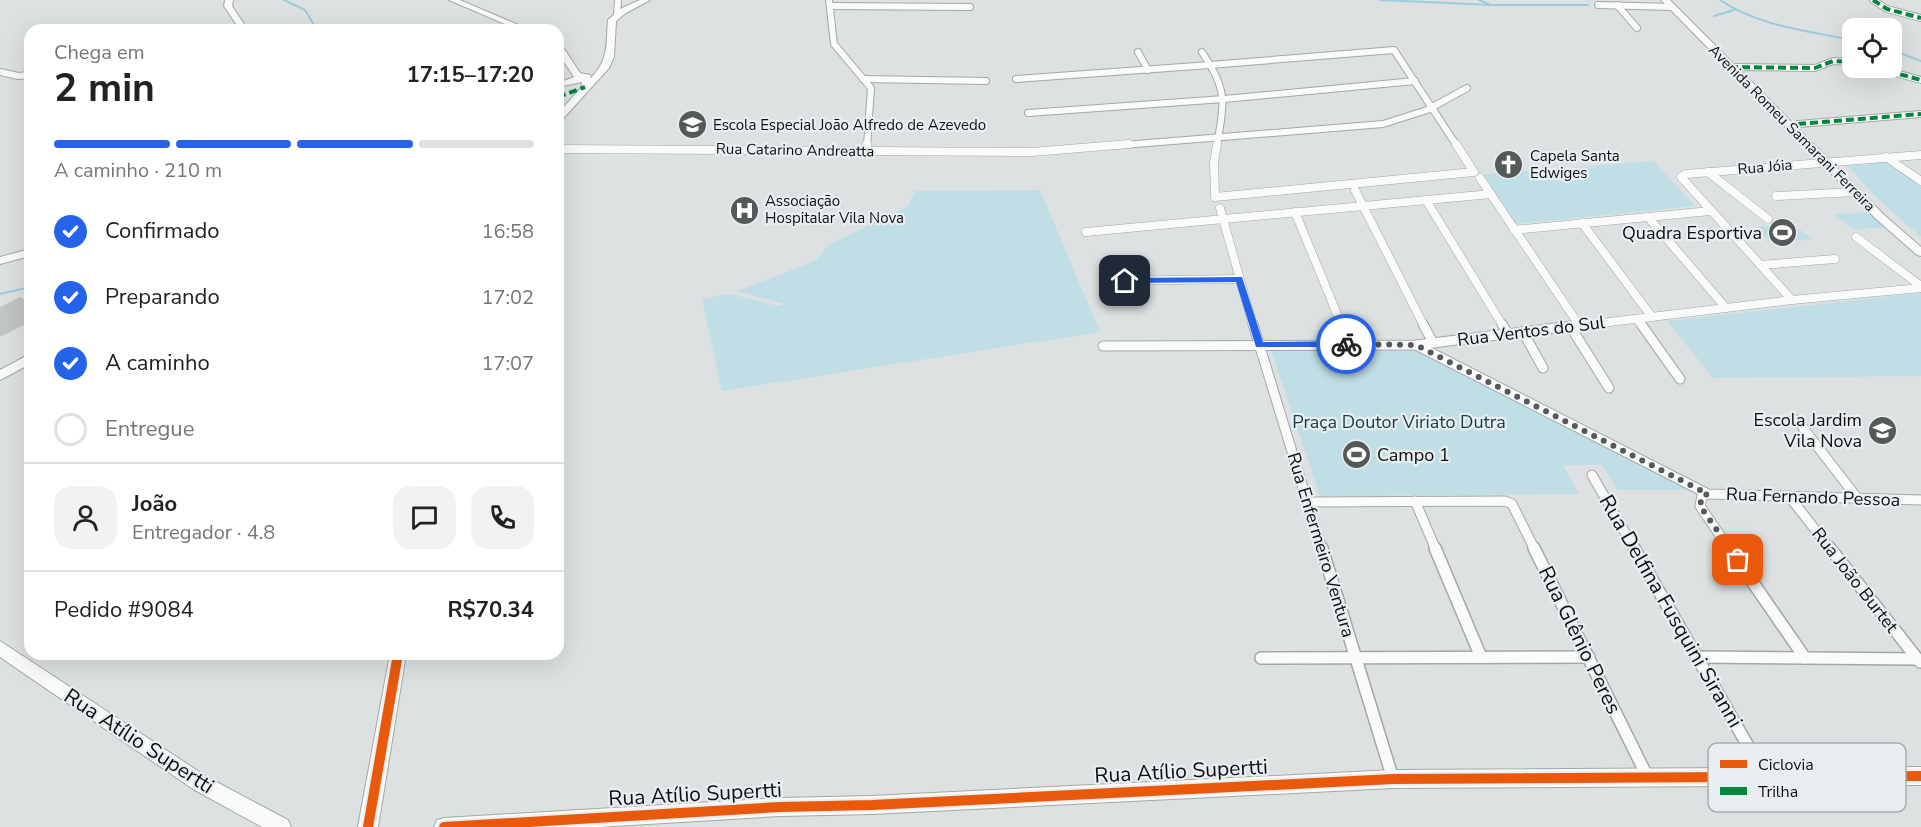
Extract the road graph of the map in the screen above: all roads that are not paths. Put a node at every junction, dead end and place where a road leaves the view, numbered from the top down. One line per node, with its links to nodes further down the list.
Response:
1 (229, 0): 12 (street)
2 (453, 0): 13 (street)
3 (646, 0): 9 (street)
4 (1873, 0): 11 (street)
5 (1670, 2): 8 (street); 21 (street, Avenida Romeu Samarani Ferreira); 22 (street, Avenida Romeu Samarani Ferreira)
6 (830, 3): 10 (street); 28 (street)
7 (1598, 5): 8 (street)
8 (1617, 5): 14 (street)
9 (621, 7): 33 (street)
10 (970, 7)
11 (1921, 18)
12 (239, 24)
13 (511, 24)
14 (1637, 28)
15 (1202, 51): 20 (street)
16 (1138, 52): 23 (street)
17 (564, 54): 19 (street)
18 (1842, 61): 22 (street)
19 (571, 63): 27 (street); 33 (street)
20 (1209, 65): 23 (street); 32 (street); 36 (street)
21 (1730, 67): 22 (street); 48 (street, Avenida Romeu Samarani Ferreira)
22 (1742, 67): 41 (street, Avenida Romeu Samarani Ferreira)
23 (1148, 70): 29 (street)
24 (0, 72): 26 (street)
25 (1902, 75): 30 (street)
26 (24, 76)
27 (564, 77)
28 (863, 79): 31 (street); 44 (street)
29 (1016, 79)
30 (1921, 80)
31 (986, 81)
32 (1415, 81): 36 (street); 38 (street)
33 (583, 82): 34 (street); 37 (street)
34 (564, 86)
35 (1467, 88): 38 (street, Rua Catarino Andreatta)
36 (1224, 99): 39 (street); 42 (street)
37 (564, 107)
38 (1433, 109): 42 (street, Rua Catarino Andreatta); 42 (street)
39 (1028, 113)
40 (1921, 114): 41 (street)
41 (1798, 124): 47 (street, Avenida Romeu Samarani Ferreira)
42 (1219, 138): 44 (street, Rua Catarino Andreatta)
43 (564, 148): 44 (street, Rua Catarino Andreatta)
44 (867, 151)
45 (1921, 154): 46 (street, Rua Jóia)
46 (1886, 157): 47 (street, Rua Jóia); 51 (street)
47 (1837, 161): 48 (street, Rua Jóia); 68 (street, Avenida Romeu Samarani Ferreira)
48 (1825, 162): 49 (street, Rua Jóia); 53 (street, Avenida Romeu Samarani Ferreira)
49 (1708, 172): 59 (street, Rua Jóia); 62 (street)
50 (1480, 178): 54 (street)
51 (1921, 181)
52 (1355, 190): 57 (street)
53 (1855, 192): 55 (street); 69 (street, Avenida Romeu Samarani Ferreira)
54 (1491, 194): 56 (street); 65 (street)
55 (1776, 196)
56 (1426, 200): 57 (street); 83 (street)
57 (1364, 206): 60 (street); 84 (street)
58 (1220, 208): 63 (street, Rua Enfermeiro Ventura)
59 (1710, 211): 61 (street); 73 (street)
60 (1295, 212): 63 (street); 85 (street)
61 (1648, 217): 64 (street); 78 (street)
62 (1768, 219)
63 (1224, 222): 66 (street); 74 (street, Rua Enfermeiro Ventura)
64 (1582, 223): 65 (street); 79 (street)
65 (1514, 230): 81 (street)
66 (1086, 232)
67 (1856, 237): 76 (street)
68 (1921, 242)
69 (1921, 253)
70 (24, 254): 72 (street)
71 (1835, 259): 73 (street)
72 (0, 261)
73 (1760, 265): 77 (street)
74 (1239, 279): 75 (street); 86 (street, Rua Enfermeiro Ventura)
75 (1105, 281)
76 (1921, 287): 77 (street, Rua Ventos do Sul)
77 (1792, 300): 78 (street, Rua Ventos do Sul)
78 (1726, 309): 79 (street, Rua Ventos do Sul)
79 (1652, 317): 80 (street, Rua Ventos do Sul)
80 (1636, 319): 81 (street, Rua Ventos do Sul); 92 (street)
81 (1574, 326): 82 (street, Rua Ventos do Sul); 93 (street)
82 (1523, 332): 83 (street, Rua Ventos do Sul); 90 (street)
83 (1508, 334): 84 (street, Rua Ventos do Sul)
84 (1433, 343): 87 (street, Rua Ventos do Sul)
85 (1350, 344): 86 (street, Rua Ventos do Sul); 87 (street, Rua Ventos do Sul)
86 (1259, 345): 88 (street, Rua Ventos do Sul); 100 (street, Rua Enfermeiro Ventura)
87 (1416, 345): 96 (street, Rua Fernando Pessoa)
88 (1103, 346)
89 (24, 361): 91 (street)
90 (1543, 368)
91 (1, 374)
92 (1680, 379)
93 (1609, 388)
94 (1797, 420): 98 (street)
95 (1592, 475): 105 (street, Rua Delfina Fusquini Siranni)
96 (1708, 494): 97 (street, Rua Fernando Pessoa); 108 (street)
97 (1789, 496): 98 (street, Rua Fernando Pessoa); 110 (street, Rua João Burtet)
98 (1858, 500): 101 (street, Rua Fernando Pessoa)
99 (1415, 501): 100 (street); 103 (street); 104 (street, Rua Glênio Peres)
100 (1308, 502): 107 (street, Rua Enfermeiro Ventura)
101 (1919, 502)
102 (0, 648): 117 (street, Rua Atílio Supertti)
103 (1481, 657): 104 (street); 107 (street)
104 (1589, 657): 115 (street, Rua Glênio Peres)
105 (1697, 657): 108 (street); 111 (street, Rua Delfina Fusquini Siranni)
106 (1261, 658): 107 (street)
107 (1356, 658): 114 (street, Rua Enfermeiro Ventura)
108 (1805, 658): 110 (street)
109 (397, 660): 118 (street)
110 (1919, 662)
111 (1747, 743)
112 (1906, 776): 113 (street, Rua Atílio Supertti)
113 (1921, 776)
114 (1393, 778): 115 (street, Rua Atílio Supertti); 119 (street, Rua Atílio Supertti)
115 (1649, 778): 116 (street, Rua Atílio Supertti)
116 (1708, 778)
117 (281, 827)
118 (368, 827)
119 (444, 827)

